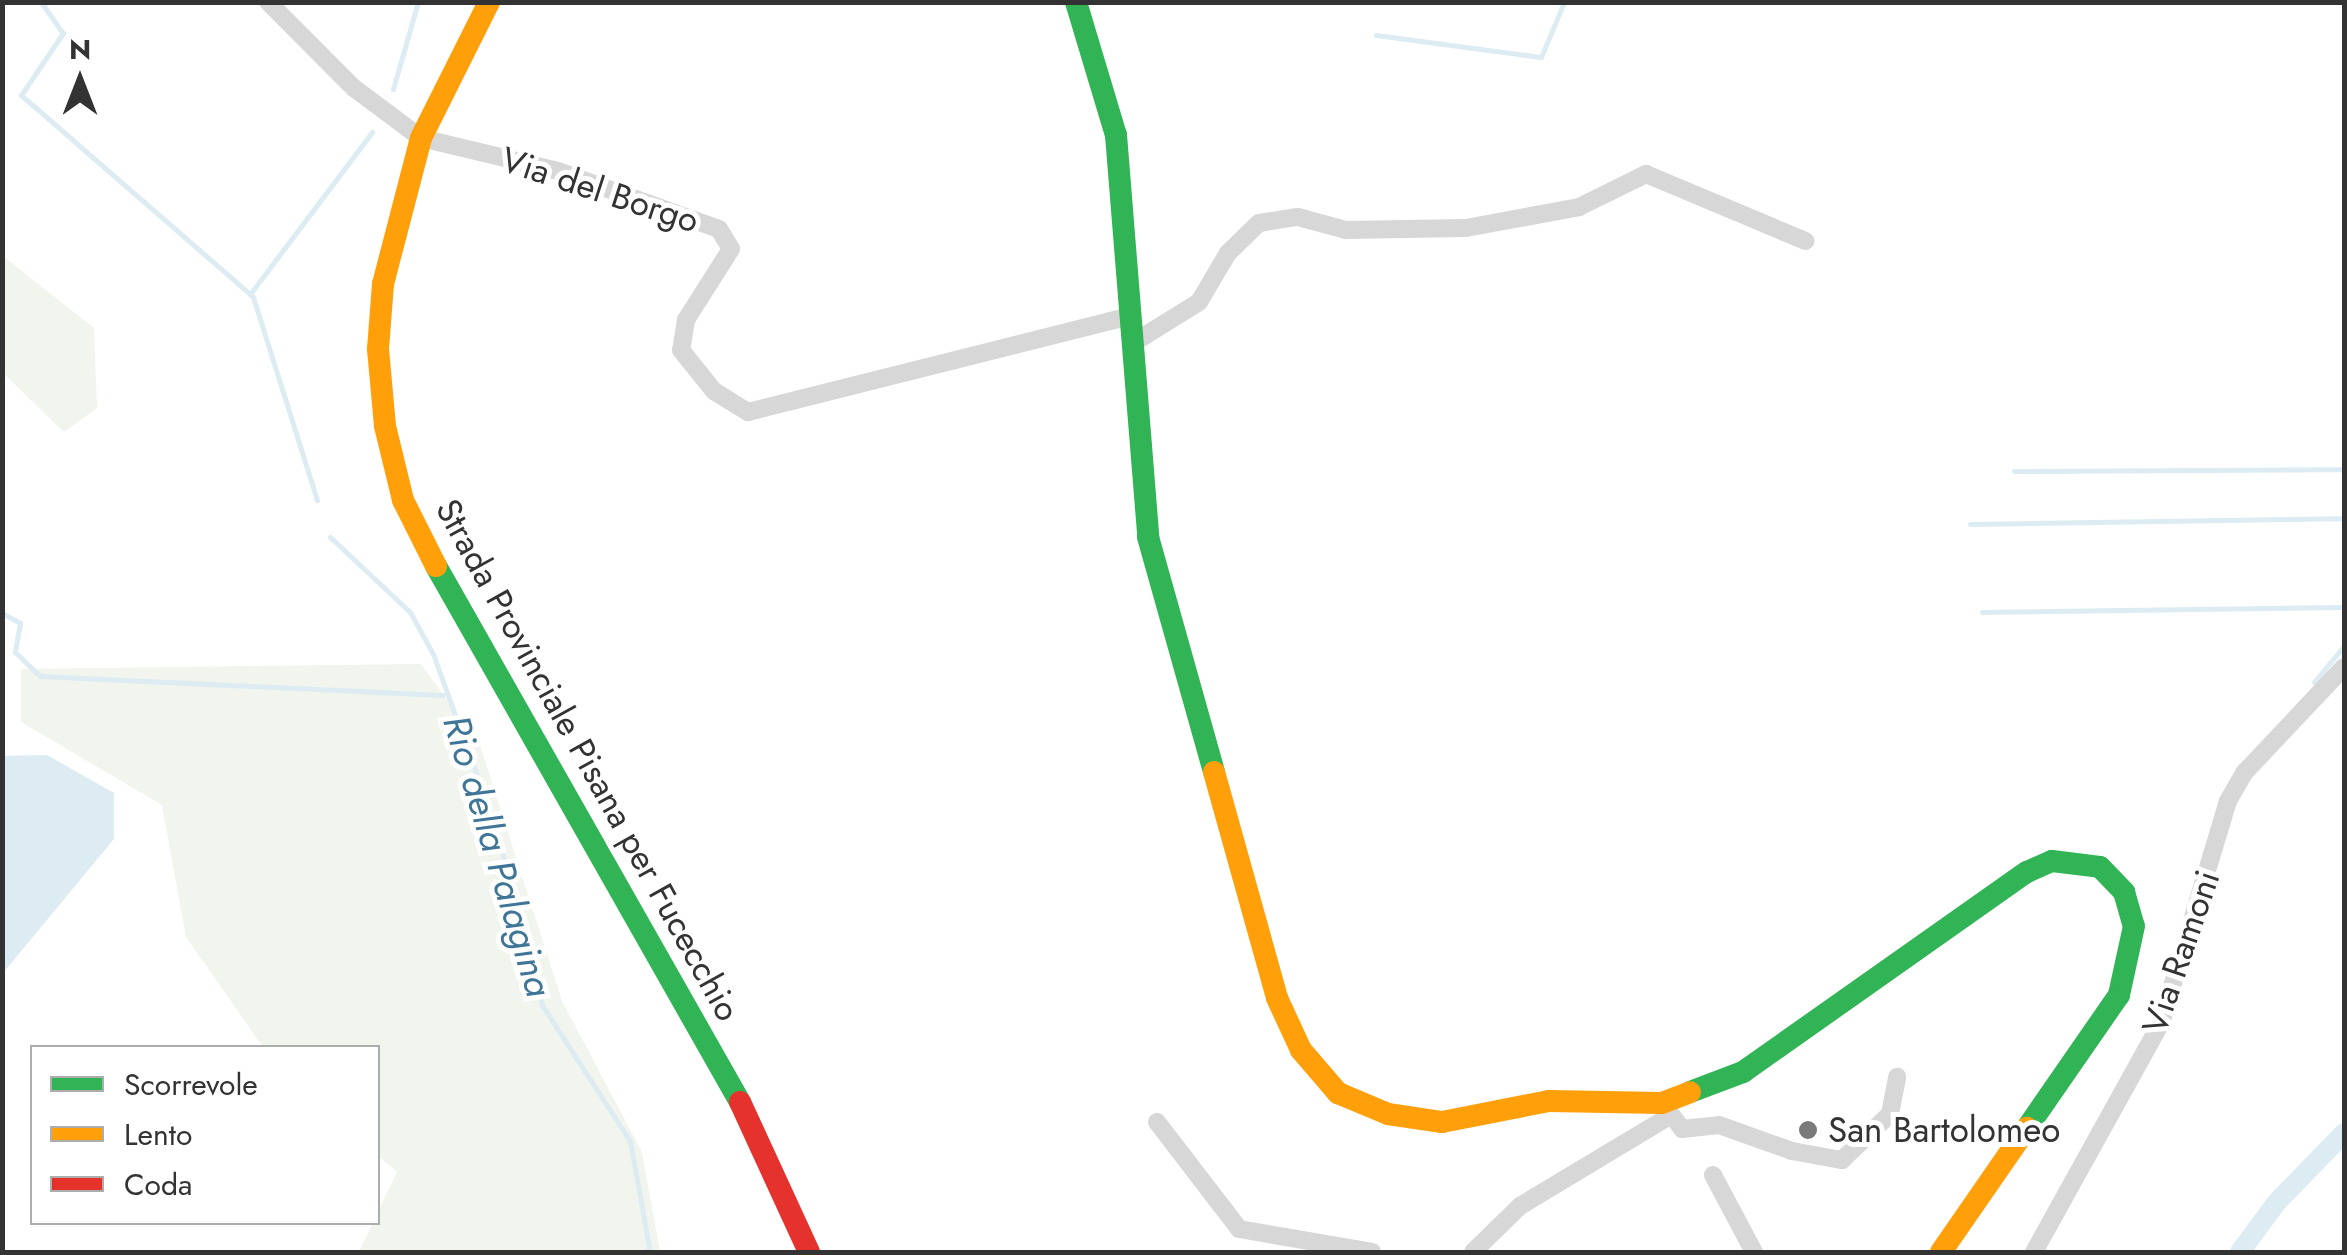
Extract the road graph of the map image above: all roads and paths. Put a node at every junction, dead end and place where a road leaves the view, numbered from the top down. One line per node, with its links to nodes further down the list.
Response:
1 (268, 2): 4 (street, Via del Borgo)
2 (489, 2): 4 (street, Strada Provinciale Pisana per Fucecchio)
3 (1076, 2): 6 (street)
4 (421, 138): 6 (street, Via del Borgo); 13 (street, Strada Provinciale Pisana per Fucecchio)
5 (1804, 241): 7 (street)
6 (1130, 316): 7 (street)
7 (1132, 343): 10 (street)
8 (2344, 667): 18 (street, Via Ramoni)
9 (1897, 1077): 10 (street)
10 (1671, 1116): 15 (street); 17 (street)
11 (1157, 1122): 14 (street)
12 (1713, 1175): 16 (street)
13 (809, 1252)
14 (1372, 1252)
15 (1473, 1252)
16 (1754, 1252)
17 (1941, 1252)
18 (2034, 1252)

